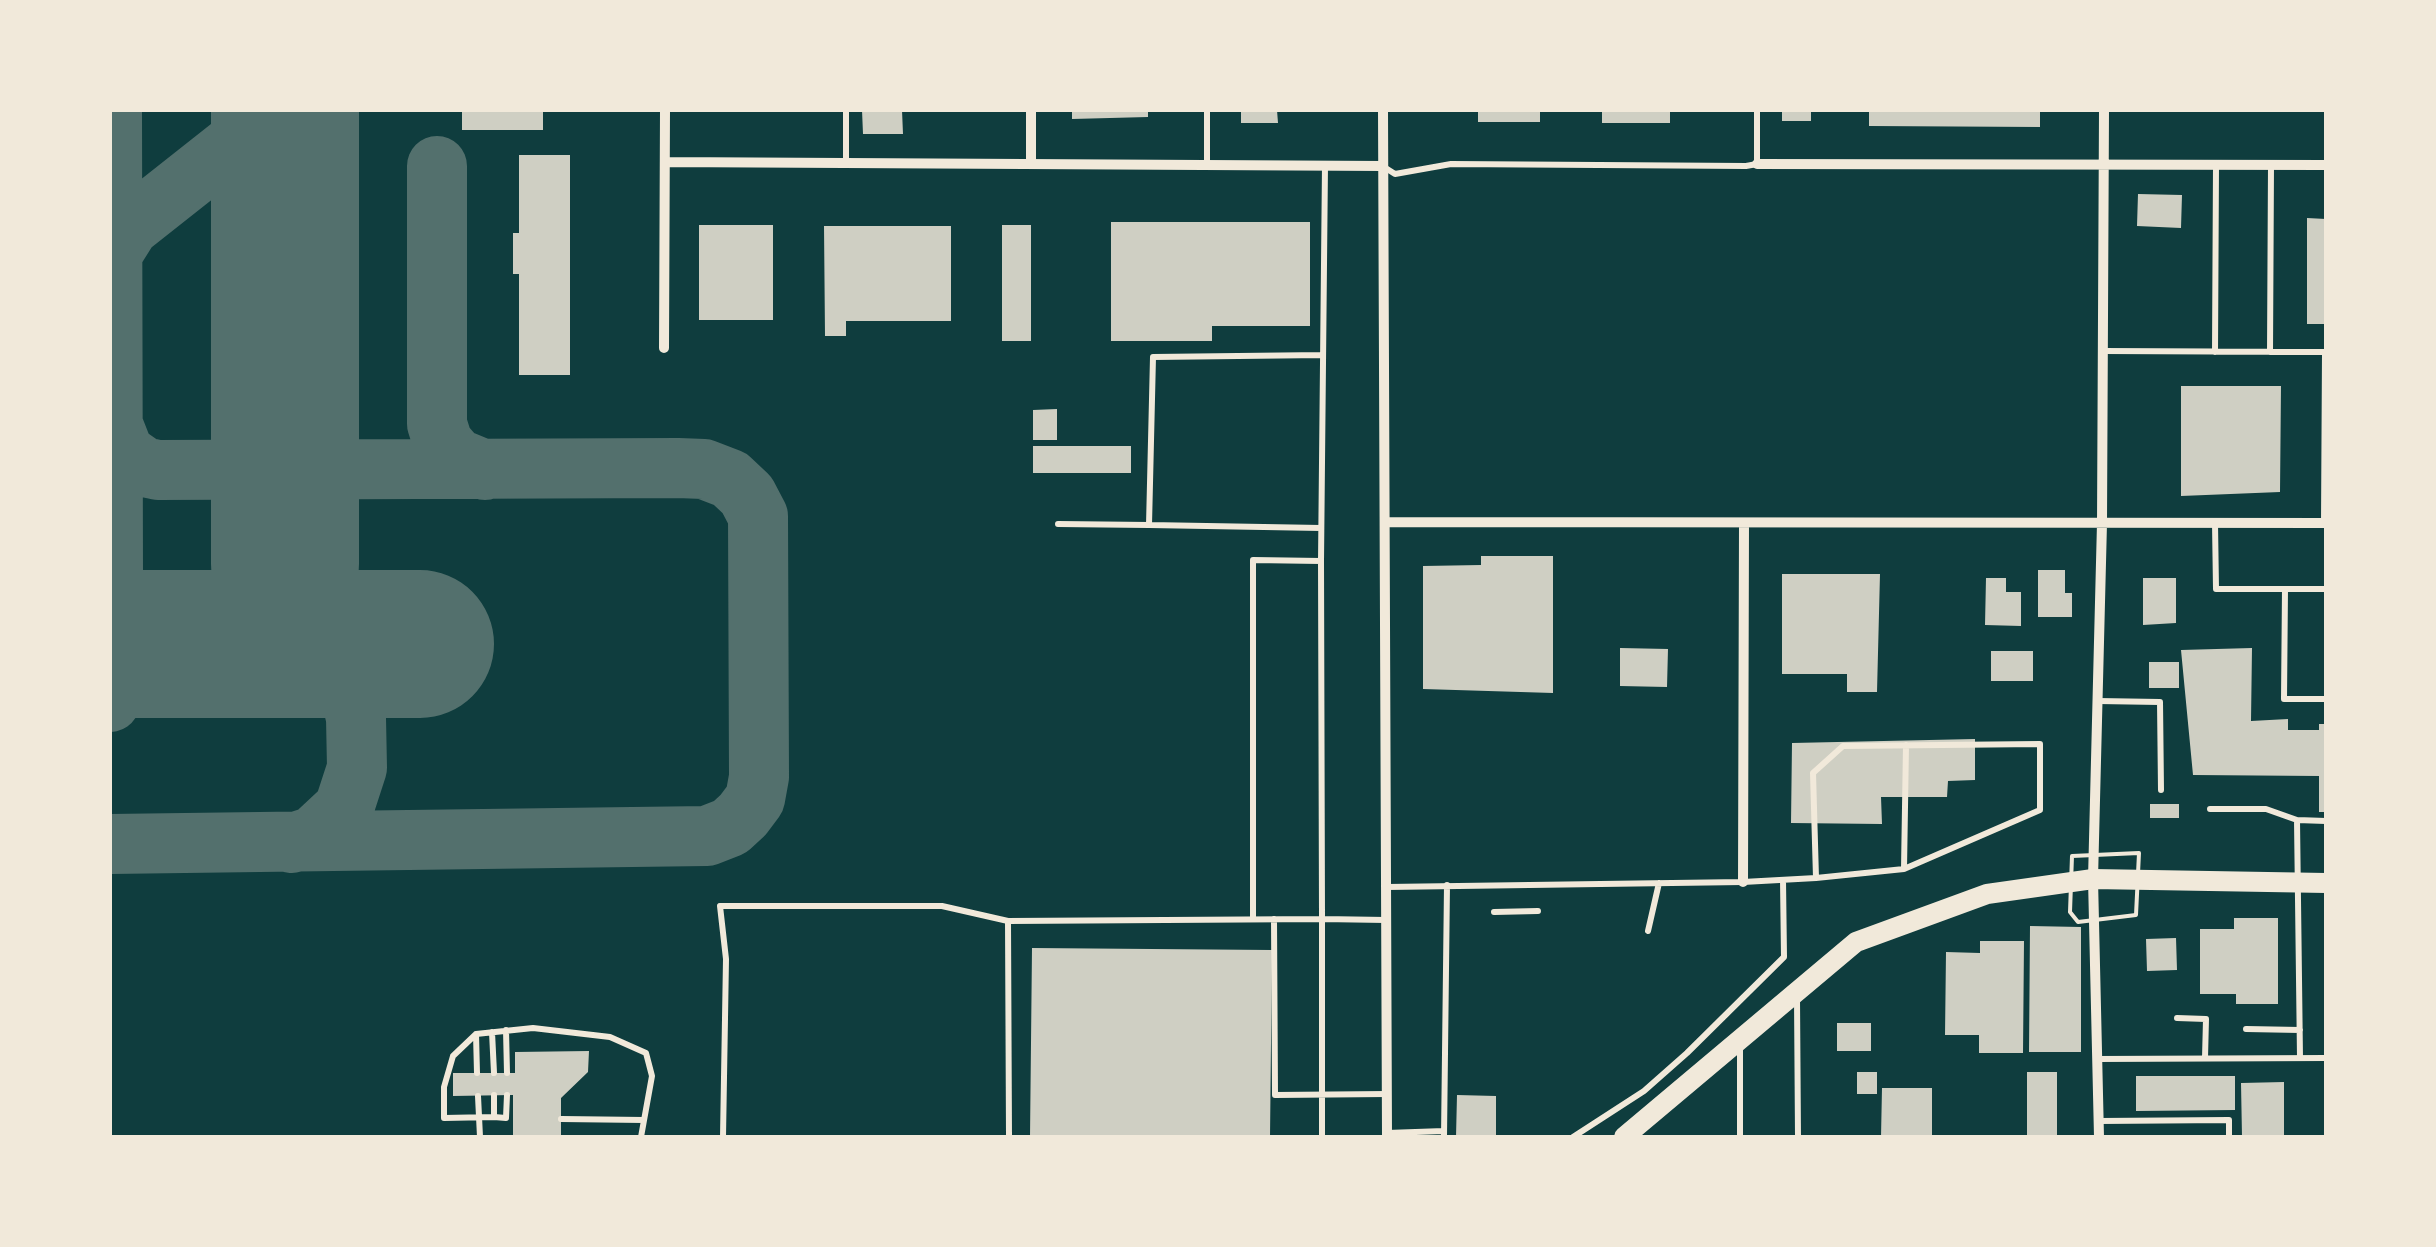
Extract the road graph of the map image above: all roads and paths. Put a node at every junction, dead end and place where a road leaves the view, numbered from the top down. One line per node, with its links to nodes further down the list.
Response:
1 (665, 110): 8 (street)
2 (846, 110): 9 (lane)
3 (1030, 110): 10 (street)
4 (1207, 110): 12 (lane)
5 (1383, 110): 18 (street)
6 (1757, 110): 11 (lane)
7 (2104, 110): 13 (street)
8 (665, 162): 9 (street); 19 (street)
9 (846, 163): 10 (street)
10 (1031, 164): 12 (street)
11 (1758, 164): 13 (street); 18 (lane)
12 (1207, 165): 17 (street)
13 (2104, 165): 14 (street); 20 (street)
14 (2216, 165): 15 (street); 21 (lane)
15 (2271, 165): 16 (street); 22 (lane)
16 (2326, 165)
17 (1325, 166): 18 (street); 24 (lane)
18 (1383, 166): 25 (street)
19 (664, 348)
20 (2103, 351): 21 (lane); 27 (street)
21 (2214, 352): 22 (lane)
22 (2270, 352): 23 (lane)
23 (2325, 352): 29 (lane)
24 (1324, 355): 31 (lane); 32 (lane)
25 (1384, 522): 26 (street); 52 (street)
26 (1744, 522): 27 (street); 47 (street)
27 (2102, 523): 28 (street); 37 (street)
28 (2215, 523): 29 (street); 34 (lane)
29 (2325, 523)
30 (1058, 524): 31 (lane)
31 (1149, 525): 32 (lane)
32 (1321, 528): 33 (lane)
33 (1321, 561): 55 (lane); 57 (lane)
34 (2284, 589): 35 (lane); 36 (lane)
35 (2326, 589)
36 (2326, 699)
37 (2097, 701): 39 (lane); 45 (street)
38 (1906, 745): 43 (lane); 43 (lane); 44 (lane)
39 (2161, 790)
40 (2210, 809): 41 (lane)
41 (2297, 820): 42 (lane); 49 (lane)
42 (2326, 821)
43 (1904, 869): 44 (lane)
44 (1816, 878): 46 (lane)
45 (2093, 878): 49 (highway); 61 (highway); 69 (street)
46 (1783, 880): 47 (lane); 93 (lane)
47 (1743, 882): 48 (lane)
48 (1659, 883): 51 (lane); 60 (lane)
49 (2297, 883): 50 (highway); 65 (lane)
50 (2326, 883)
51 (1447, 885): 52 (lane); 86 (lane)
52 (1386, 886): 58 (street)
53 (1494, 912): 54 (lane)
54 (1538, 912)
55 (1253, 919): 56 (lane); 59 (lane)
56 (1274, 919): 57 (lane); 77 (lane)
57 (1322, 919): 58 (lane); 77 (lane)
58 (1386, 920): 76 (street)
59 (1008, 921): 90 (lane); 91 (lane)
60 (1648, 932)
61 (1797, 992): 68 (highway); 96 (lane)
62 (2177, 1018): 70 (lane)
63 (2246, 1029): 65 (lane)
64 (506, 1030): 66 (lane); 75 (lane); 84 (lane)
65 (2300, 1030): 71 (lane)
66 (492, 1032): 67 (lane); 74 (lane)
67 (476, 1034): 73 (lane); 81 (lane)
68 (1740, 1042): 94 (highway); 95 (lane)
69 (2098, 1058): 70 (lane); 85 (street)
70 (2206, 1058): 71 (lane)
71 (2300, 1058): 72 (lane)
72 (2326, 1058)
73 (477, 1073)
74 (494, 1073)
75 (507, 1073)
76 (1387, 1094): 77 (lane); 87 (street)
77 (1322, 1095): 92 (lane)
78 (478, 1096): 81 (lane)
79 (494, 1096): 82 (lane)
80 (507, 1096): 82 (lane)
81 (480, 1117): 82 (lane); 88 (lane)
82 (494, 1117)
83 (561, 1119): 84 (lane)
84 (644, 1120): 89 (lane)
85 (2099, 1121): 97 (street); 98 (lane)
86 (1444, 1134): 87 (lane)
87 (1387, 1135)
88 (480, 1137)
89 (641, 1137)
90 (723, 1137)
91 (1009, 1137)
92 (1322, 1137)
93 (1573, 1137)
94 (1624, 1137)
95 (1740, 1137)
96 (1798, 1137)
97 (2099, 1137)
98 (2229, 1137)

